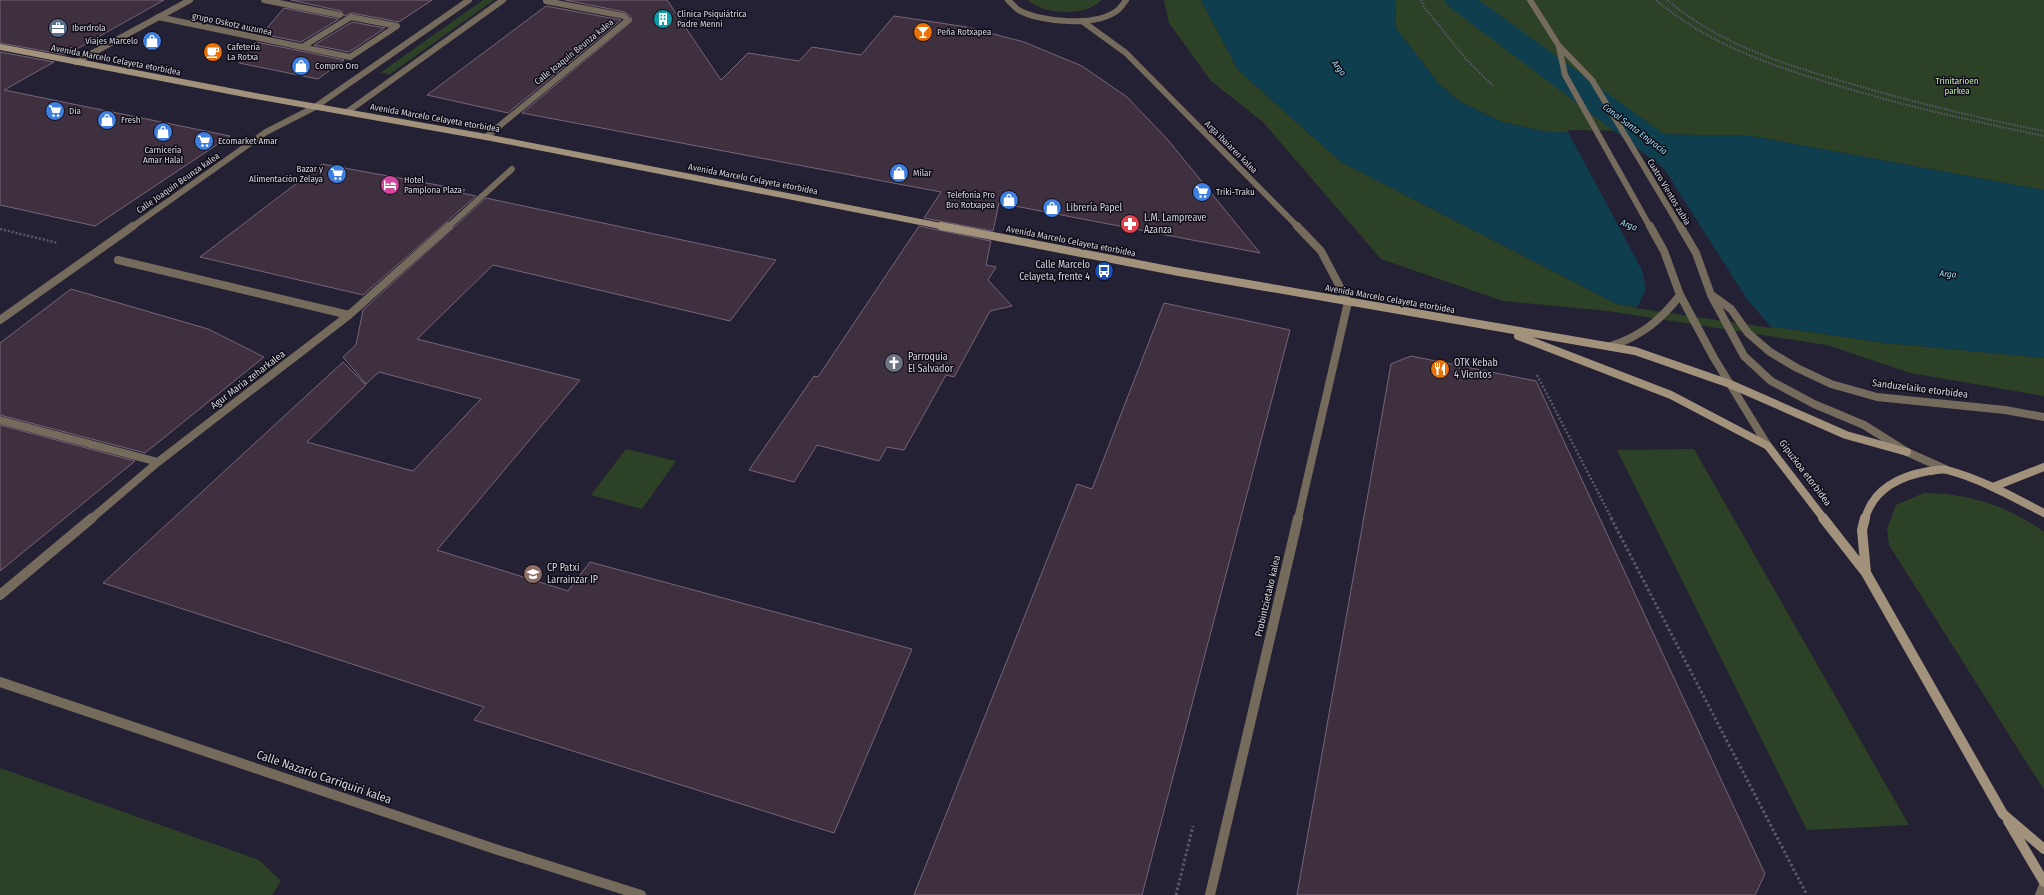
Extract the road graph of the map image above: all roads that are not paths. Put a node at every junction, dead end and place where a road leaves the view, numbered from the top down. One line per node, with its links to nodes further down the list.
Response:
1 (190, 0): 11 (street, grupo Oskotz auzunea)
2 (264, 0): 10 (street)
3 (469, 0): 17 (street, Calle Joaquín Beunza kalea)
4 (503, 0): 18 (street)
5 (1000, 0): 9 (street)
6 (1126, 0): 12 (street)
7 (1530, 0): 13 (street, Cuatro Vientos zubia)
8 (546, 1): 19 (street, Calle Joaquín Beunza kalea)
9 (1009, 1): 12 (street)
10 (340, 15)
11 (158, 18): 15 (street, grupo Oskotz auzunea); 16 (street, grupo Oskotz auzunea)
12 (1082, 21): 24 (street, Arga ibaiaren kalea)
13 (1559, 46): 22 (street, Cuatro Vientos zubia); 23 (street, Cuatro Vientos zubia)
14 (0, 47): 16 (main road, Avenida Marcelo Celayeta etorbidea)
15 (302, 47): 15 (street, grupo Oskotz auzunea)
16 (76, 62): 17 (main road, Avenida Marcelo Celayeta etorbidea)
17 (314, 107): 18 (main road, Avenida Marcelo Celayeta etorbidea); 26 (street, Calle Joaquín Beunza kalea)
18 (347, 112): 19 (main road, Avenida Marcelo Celayeta etorbidea)
19 (486, 137): 24 (main road, Avenida Marcelo Celayeta etorbidea)
20 (512, 169): 25 (street, Agur Maria zeharkalea)
21 (118, 260): 25 (street)
22 (1680, 295): 28 (street); 29 (street, Cuatro Vientos zubia)
23 (1711, 295): 31 (street, Sanduzelaiko etorbidea); 34 (street, Cuatro Vientos zubia)
24 (1348, 302): 27 (main road, Avenida Marcelo Celayeta etorbidea); 48 (street, Probintzietako kalea)
25 (350, 315): 35 (street, Agur Maria zeharkalea)
26 (0, 320)
27 (1502, 329): 28 (main road, Avenida Marcelo Celayeta etorbidea); 33 (main road, Avenida Marcelo Celayeta etorbidea)
28 (1612, 346): 30 (main road, Avenida Marcelo Celayeta etorbidea)
29 (1714, 358): 30 (street, Gipuzkoa etorbidea)
30 (1730, 384): 33 (street, Gipuzkoa etorbidea); 34 (main road)
31 (2044, 417)
32 (0, 420): 35 (street)
33 (1768, 446): 40 (main road, Gipuzkoa etorbidea)
34 (1907, 452): 37 (street)
35 (158, 462): 41 (street, Agur Maria zeharkalea)
36 (2044, 467): 38 (main road)
37 (1945, 469): 38 (main road); 40 (main road)
38 (1993, 487): 39 (main road)
39 (2044, 513)
40 (1866, 573): 43 (main road, Gipuzkoa etorbidea)
41 (0, 595)
42 (0, 682): 47 (street, Calle Nazario Carriquiri kalea)
43 (2004, 814): 44 (main road); 45 (main road)
44 (2044, 850)
45 (2044, 882)
46 (2044, 886): 49 (street)
47 (641, 895)
48 (1210, 895)
49 (2040, 895)

